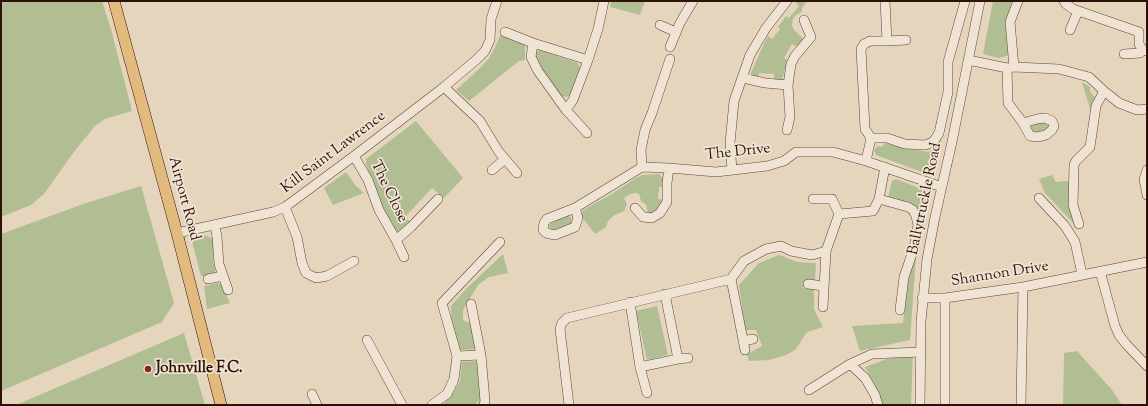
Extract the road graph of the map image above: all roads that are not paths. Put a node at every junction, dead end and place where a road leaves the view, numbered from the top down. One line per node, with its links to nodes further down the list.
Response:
1 (114, 1): 60 (main road, Airport Road)
2 (497, 1): 30 (street, Kill Saint Lawrence)
3 (604, 1): 25 (street)
4 (693, 1): 17 (street)
5 (787, 1): 28 (street)
6 (885, 1): 19 (street)
7 (965, 1): 37 (street)
8 (980, 1): 26 (street, Ballytruckle Road)
9 (1018, 1): 27 (street)
10 (1064, 1): 11 (street)
11 (1078, 11): 14 (street); 15 (street)
12 (804, 20): 29 (street)
13 (660, 25): 17 (street)
14 (1070, 30)
15 (1143, 30): 22 (street)
16 (505, 32): 20 (street)
17 (676, 32): 21 (street)
18 (906, 40): 19 (street)
19 (886, 41): 37 (street)
20 (533, 43): 25 (street); 33 (street)
21 (670, 47)
22 (1145, 50): 23 (street)
23 (1124, 54)
24 (670, 58): 42 (street)
25 (588, 60): 33 (street)
26 (968, 60): 27 (street); 48 (street, Ballytruckle Road)
27 (1010, 67): 31 (street); 34 (street)
28 (743, 78): 29 (street); 45 (street)
29 (788, 85): 35 (street)
30 (444, 87): 38 (street, Kill Saint Lawrence); 39 (street)
31 (1104, 91): 32 (street); 59 (street)
32 (1147, 109)
33 (566, 110): 36 (street)
34 (1022, 123)
35 (787, 130)
36 (587, 133)
37 (871, 138): 40 (street)
38 (354, 156): 54 (street, Kill Saint Lawrence); 61 (street, The Close)
39 (505, 159): 44 (street); 47 (street)
40 (866, 161): 41 (street, The Drive); 45 (street, The Drive)
41 (885, 167): 48 (street, The Drive); 53 (street)
42 (642, 168): 43 (street, The Drive); 55 (street)
43 (669, 168): 45 (street, The Drive); 56 (street)
44 (492, 170)
45 (732, 170)
46 (1147, 170): 49 (street)
47 (517, 173)
48 (942, 187): 77 (street, Ballytruckle Road)
49 (1147, 195)
50 (1039, 198): 68 (street)
51 (438, 199): 61 (street, The Close)
52 (813, 199): 57 (street)
53 (879, 200): 57 (street); 82 (street)
54 (285, 207): 58 (street, Kill Saint Lawrence); 65 (street)
55 (575, 208)
56 (635, 208)
57 (840, 214): 63 (street)
58 (215, 224): 60 (street, Kill Saint Lawrence); 69 (street)
59 (1079, 224)
60 (177, 233): 96 (main road, Airport Road)
61 (396, 240): 64 (street, The Close)
62 (500, 242): 87 (street)
63 (826, 251): 71 (street); 73 (street)
64 (404, 257)
65 (354, 261)
66 (1147, 262): 67 (street, Shannon Drive)
67 (1100, 271): 68 (street, Shannon Drive); 91 (street)
68 (1082, 274): 74 (street, Shannon Drive)
69 (223, 276): 70 (street); 75 (street)
70 (208, 279)
71 (731, 279): 76 (street); 83 (street)
72 (808, 284): 73 (street)
73 (824, 286): 81 (street)
74 (1023, 287): 78 (street, Shannon Drive); 105 (street)
75 (228, 290)
76 (665, 294): 79 (street); 89 (street)
77 (922, 298): 78 (street, Shannon Drive); 85 (street, Ballytruckle Road)
78 (945, 298): 104 (street)
79 (630, 302): 92 (street); 101 (street)
80 (471, 304): 86 (street)
81 (823, 307)
82 (900, 310)
83 (753, 339)
84 (367, 340): 98 (street)
85 (920, 352): 90 (street); 103 (street, Ballytruckle Road)
86 (481, 355): 87 (street); 100 (street)
87 (456, 356): 99 (street)
88 (688, 358): 89 (street)
89 (678, 359): 92 (street)
90 (850, 364): 93 (street); 102 (street)
91 (1147, 366)
92 (640, 367): 94 (street)
93 (809, 390)
94 (647, 393)
95 (312, 394): 97 (street)
96 (222, 405)
97 (317, 405)
98 (402, 405)
99 (432, 405)
100 (484, 405)
101 (569, 405)
102 (878, 405)
103 (920, 405)
104 (945, 405)
105 (1021, 405)

